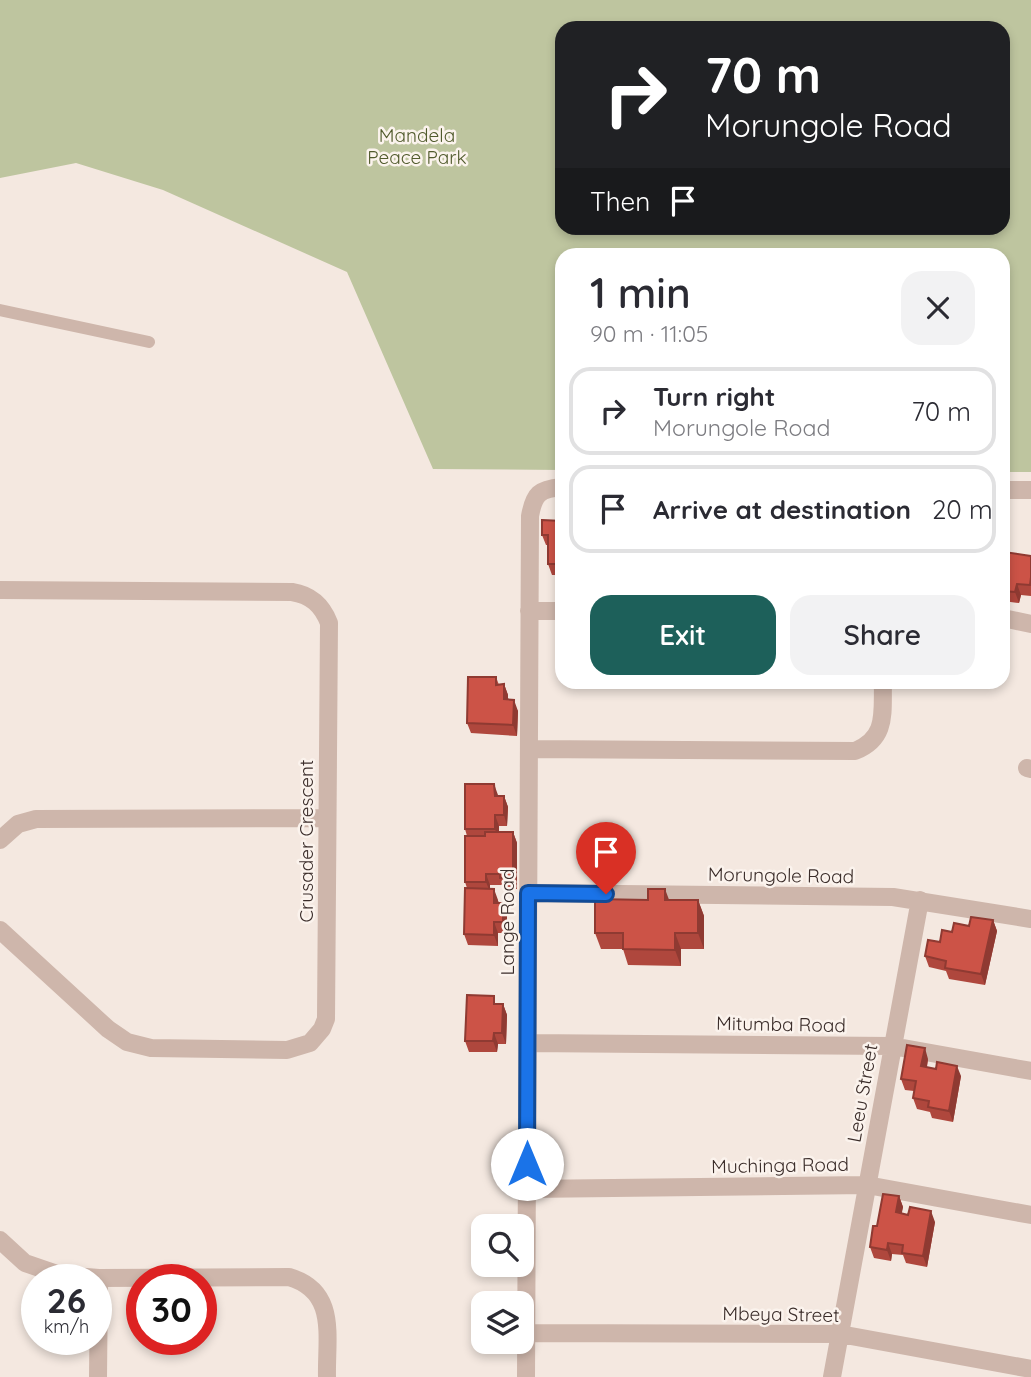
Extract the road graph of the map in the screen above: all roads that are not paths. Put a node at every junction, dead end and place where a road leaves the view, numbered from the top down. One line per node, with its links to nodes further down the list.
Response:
1 (0, 310): 2 (lane)
2 (149, 342)
3 (555, 488): 7 (street, Lange Road)
4 (1010, 490): 5 (street)
5 (1031, 490)
6 (0, 590): 13 (street, Crusader Crescent)
7 (529, 611): 8 (street); 12 (street, Lange Road)
8 (555, 611)
9 (1010, 620): 10 (street)
10 (1031, 624)
11 (883, 689): 12 (street)
12 (529, 748): 15 (street, Lange Road)
13 (327, 818): 14 (street); 18 (street, Crusader Crescent)
14 (0, 840)
15 (528, 893): 16 (street, Morungole Road); 19 (street, Lange Road)
16 (920, 900): 17 (street, Morungole Road); 20 (street, Leeu Street)
17 (1031, 919)
18 (0, 930)
19 (528, 1042): 20 (street, Mitumba Road); 23 (street, Lange Road)
20 (892, 1046): 21 (street, Mitumba Road); 22 (street, Leeu Street)
21 (1031, 1071)
22 (867, 1185): 23 (street, Muchinga Road); 24 (street, Muchinga Road); 30 (street, Leeu Street)
23 (527, 1189): 28 (street, Lange Road)
24 (1031, 1215)
25 (0, 1240): 26 (street)
26 (28, 1264)
27 (112, 1278): 35 (street)
28 (526, 1291)
29 (534, 1333): 30 (street, Mbeya Street)
30 (840, 1334): 33 (street, Mbeya Street); 37 (street, Leeu Street)
31 (526, 1354): 36 (street, Lange Road)
32 (98, 1355): 34 (street)
33 (1031, 1369)
34 (98, 1377)
35 (327, 1377)
36 (526, 1377)
37 (832, 1377)

